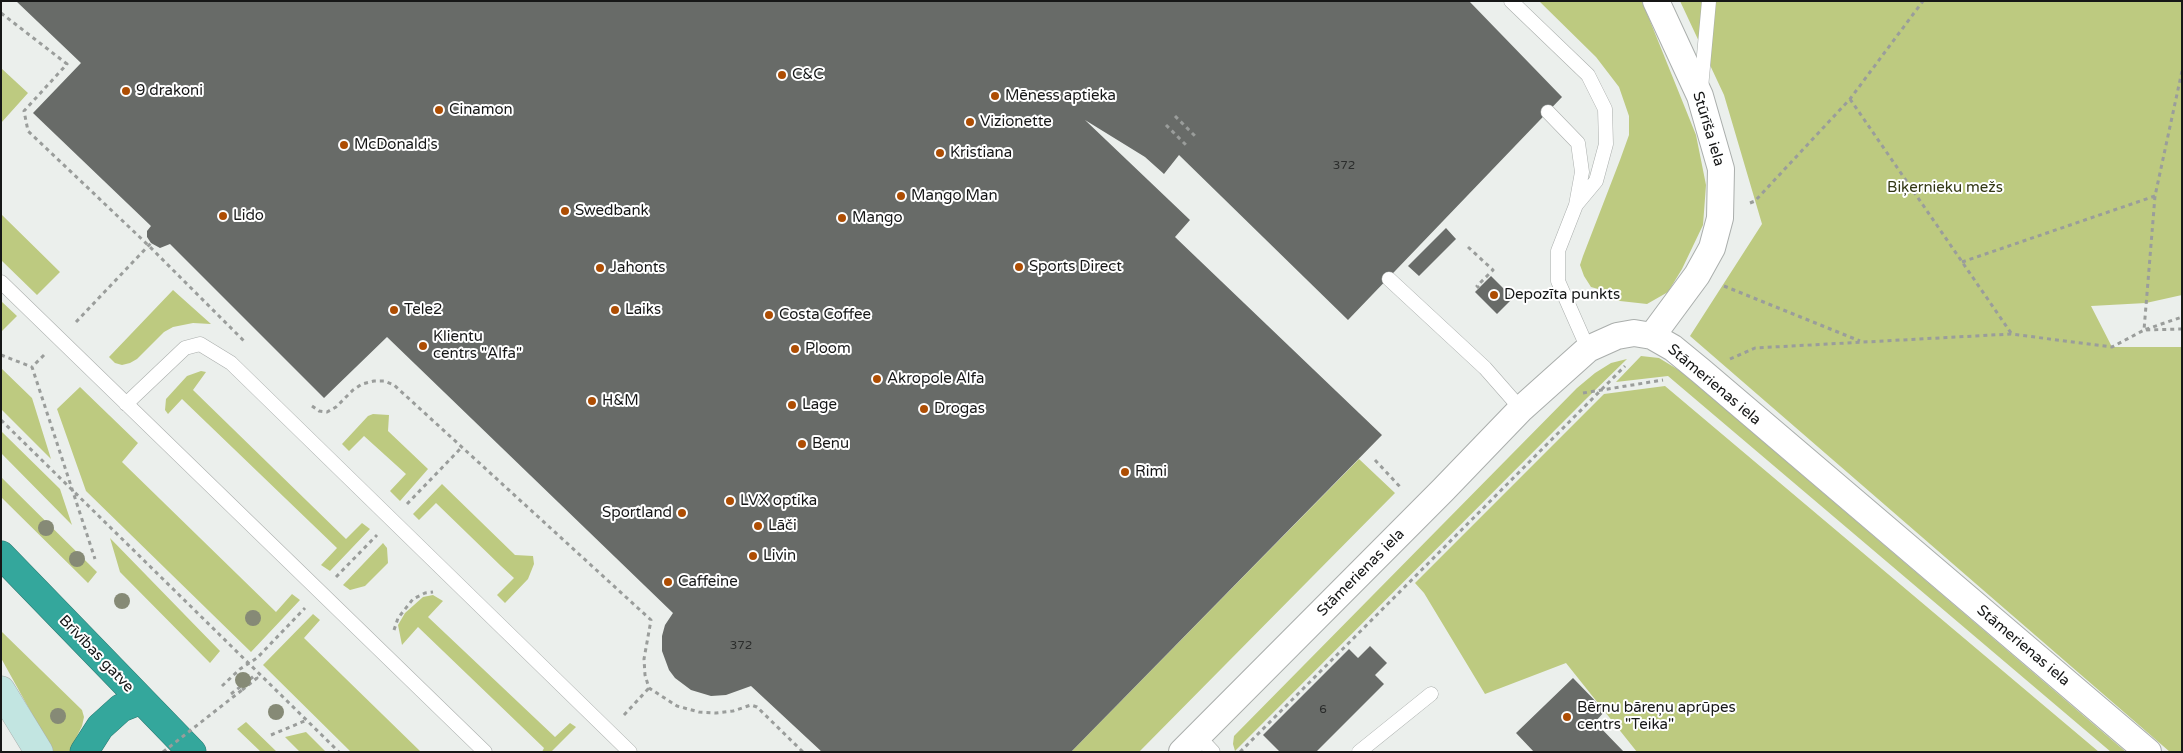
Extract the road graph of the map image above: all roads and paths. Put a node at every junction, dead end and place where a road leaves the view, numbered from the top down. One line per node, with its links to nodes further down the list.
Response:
1 (1511, 1): 15 (lane)
2 (1656, 1): 7 (street, Stūrīša iela)
3 (1709, 1): 7 (lane)
4 (1923, 2): 8 (path)
5 (1, 13): 24 (path)
6 (2182, 71): 14 (path)
7 (1700, 96): 16 (street, Stūrīša iela)
8 (1850, 99): 16 (path); 18 (path)
9 (1548, 112): 15 (lane)
10 (1175, 116): 12 (path)
11 (1166, 125): 13 (path)
12 (1196, 137)
13 (1188, 147)
14 (2155, 196): 18 (path); 26 (path)
15 (1576, 205): 32 (lane)
16 (1720, 218): 19 (street, Stūrīša iela)
17 (1468, 247): 22 (path)
18 (1962, 262): 28 (path)
19 (1697, 276): 29 (street, Stūrīša iela); 30 (path)
20 (1389, 279): 38 (lane)
21 (1, 282): 37 (lane)
22 (1479, 288)
23 (2182, 317): 26 (path)
24 (221, 320): 25 (path); 31 (path)
25 (218, 324)
26 (2144, 330): 27 (path); 28 (path)
27 (2182, 330)
28 (2011, 334): 30 (path)
29 (1652, 336): 32 (street, Stāmerienas iela); 35 (street, Stāmerienas iela); 69 (path)
30 (1863, 342): 35 (path)
31 (250, 347)
32 (1588, 349): 38 (street, Stāmerienas iela)
33 (1, 354): 34 (path)
34 (32, 367)
35 (1701, 371): 71 (street, Stāmerienas iela)
36 (306, 401): 40 (path)
37 (126, 404): 43 (lane); 47 (lane)
38 (1521, 409): 60 (street, Stāmerienas iela)
39 (1, 420): 50 (path)
40 (462, 447): 43 (path); 52 (path)
41 (1375, 460): 42 (path)
42 (1404, 491)
43 (391, 521): 67 (lane)
44 (384, 537): 46 (path)
45 (1, 555): 56 (highway, Brīvības gatve)
46 (337, 584)
47 (320, 593): 50 (path); 66 (lane)
48 (438, 593): 49 (path)
49 (396, 639)
50 (249, 663): 51 (path); 57 (path)
51 (222, 686)
52 (650, 688): 58 (path); 68 (path)
53 (1, 690): 61 (street)
54 (231, 694): 63 (path, bridge)
55 (1431, 694): 70 (lane)
56 (140, 700): 62 (highway); 64 (highway, Brīvības gatve)
57 (307, 720): 59 (path); 65 (path)
58 (618, 721)
59 (271, 735)
60 (1198, 747)
61 (39, 752)
62 (84, 752)
63 (163, 752)
64 (192, 752)
65 (339, 752)
66 (485, 752)
67 (630, 752)
68 (803, 752)
69 (1240, 752)
70 (1358, 752)
71 (2148, 752)

